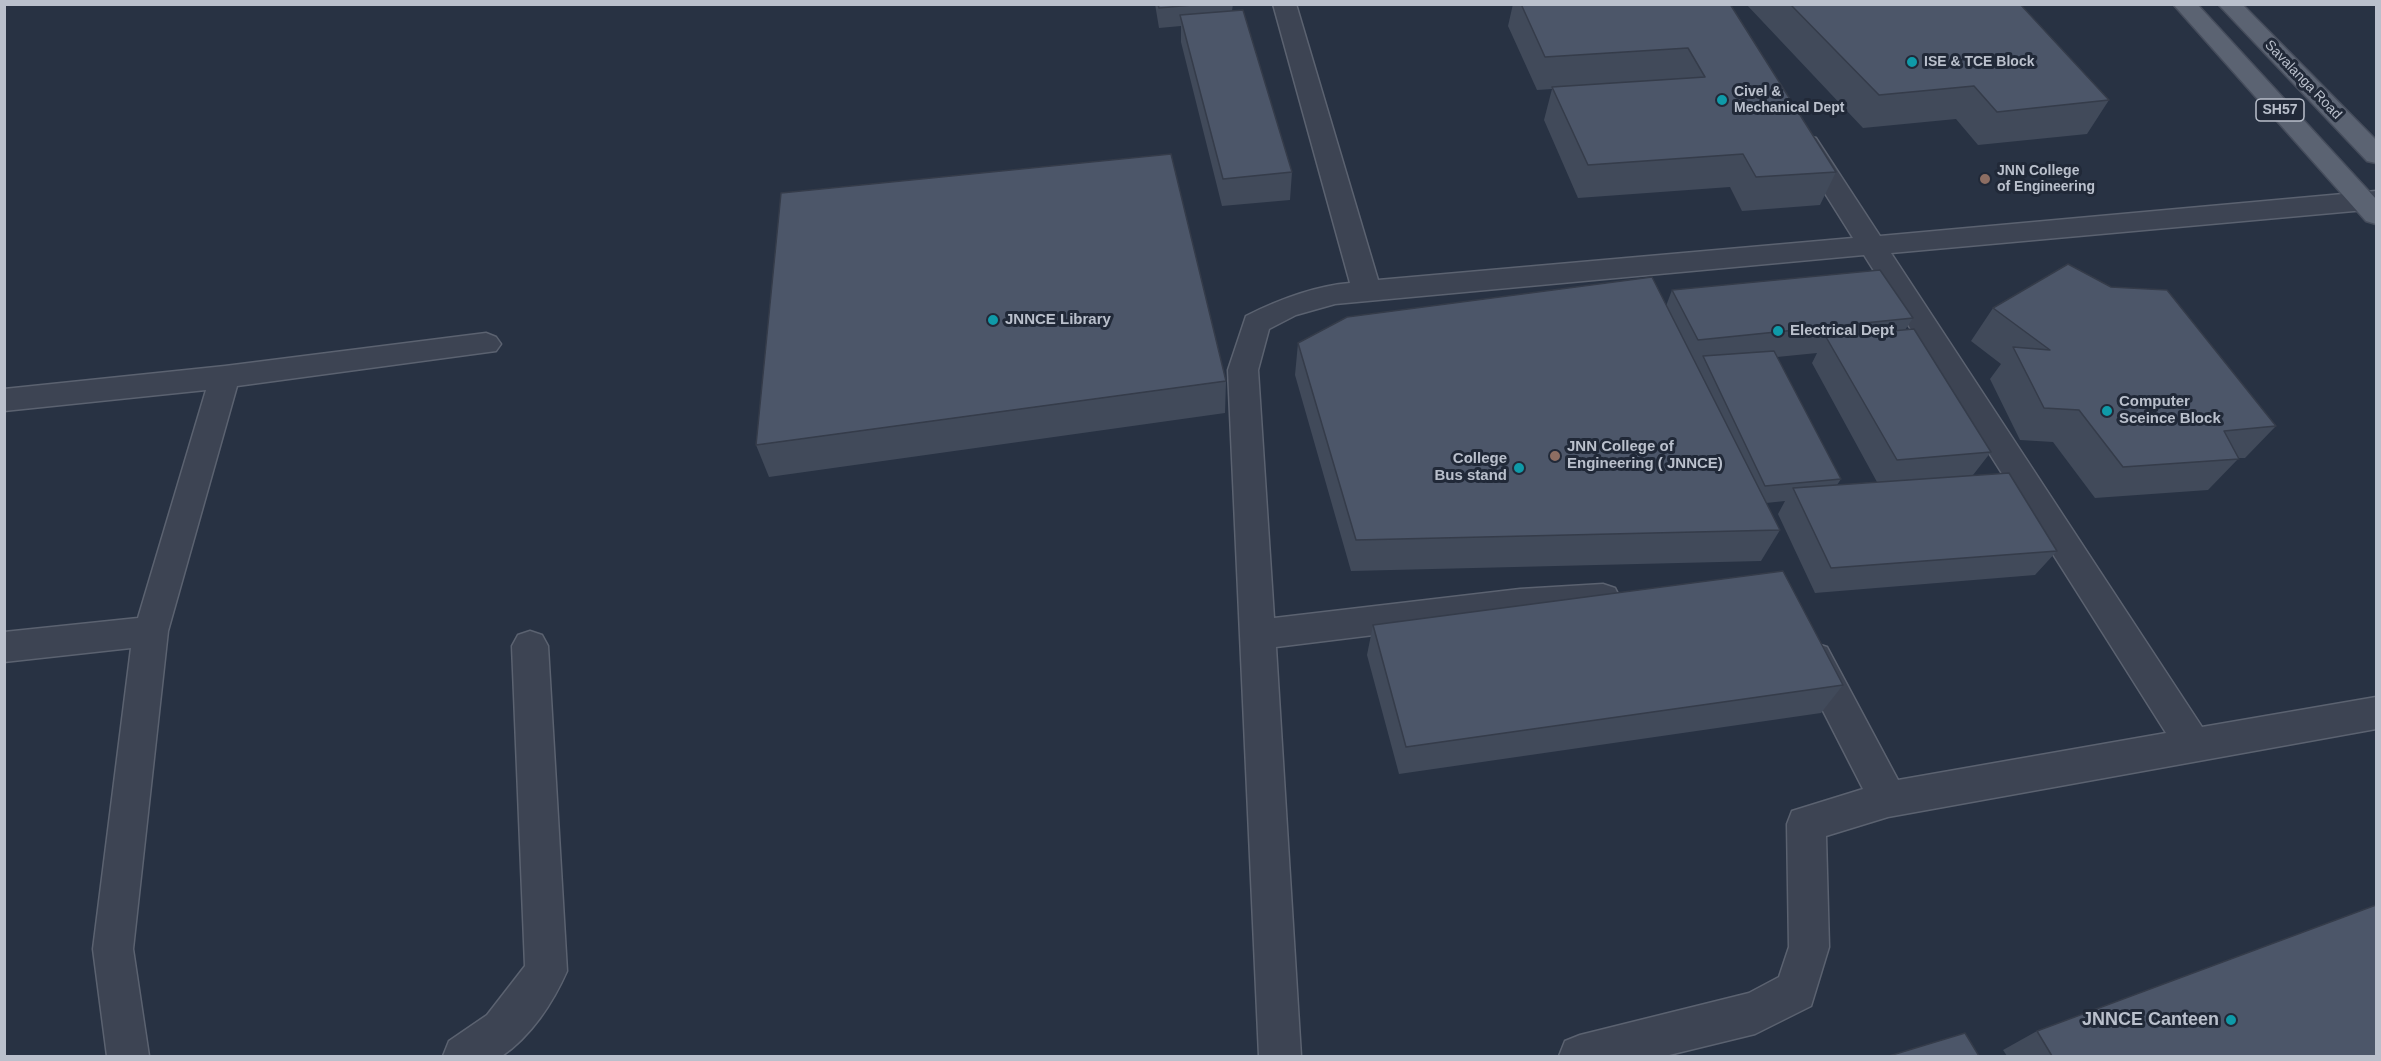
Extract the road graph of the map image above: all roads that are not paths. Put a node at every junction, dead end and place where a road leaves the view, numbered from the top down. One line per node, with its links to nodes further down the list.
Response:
1 (1284, 4): 8 (street)
2 (2184, 4): 6 (main road, SH57)
3 (2229, 4): 5 (main road, Savalanga Road / SH57)
4 (1795, 125): 7 (street)
5 (2376, 155)
6 (2372, 205): 7 (street)
7 (1873, 247): 8 (street); 19 (street)
8 (1368, 291): 15 (street)
9 (486, 344): 10 (street)
10 (225, 377): 11 (street); 14 (street)
11 (4, 400)
12 (1636, 595): 15 (street)
13 (1798, 626): 20 (street)
14 (151, 631): 17 (street); 21 (street)
15 (1256, 635): 23 (street)
16 (530, 646): 22 (street)
17 (4, 647)
18 (2376, 713): 19 (street)
19 (2194, 746): 20 (street)
20 (1888, 799): 24 (street)
21 (128, 1056)
22 (464, 1056)
23 (1280, 1056)
24 (1580, 1056)

